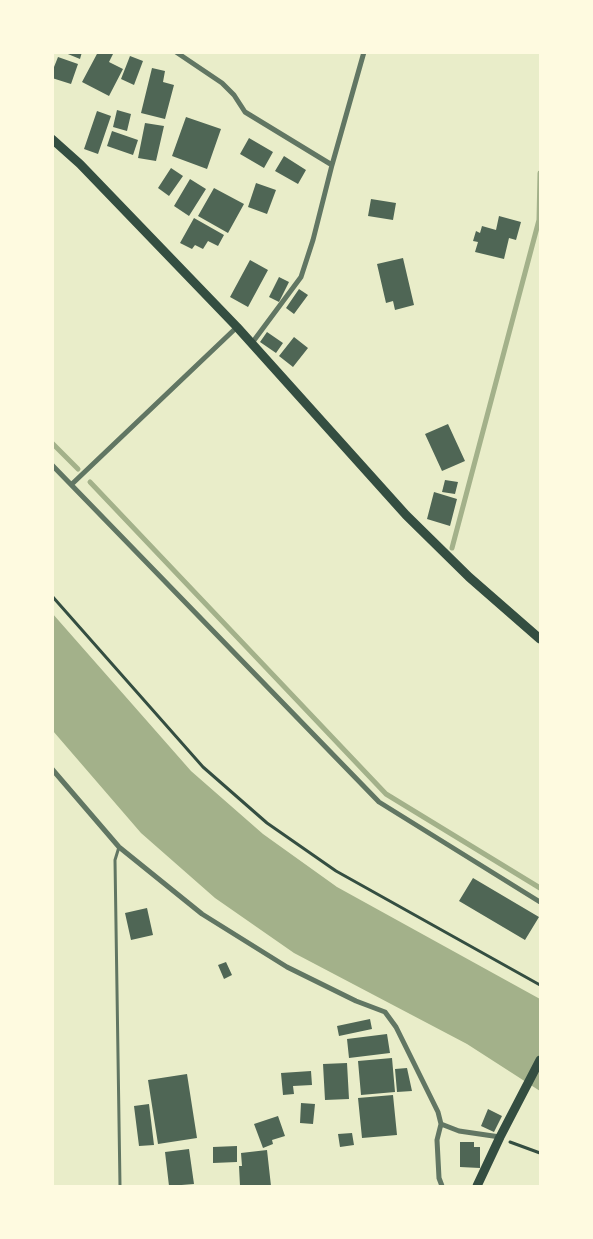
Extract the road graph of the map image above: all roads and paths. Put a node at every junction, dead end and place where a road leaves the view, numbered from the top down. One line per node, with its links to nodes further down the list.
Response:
1 (176, 52): 4 (street)
2 (364, 52): 4 (street)
3 (52, 139): 5 (main road)
4 (332, 165): 6 (street)
5 (237, 327): 6 (main road); 8 (street)
6 (252, 343): 10 (main road)
7 (52, 465): 8 (street)
8 (72, 484): 13 (street)
9 (52, 596): 14 (path)
10 (540, 639)
11 (52, 769): 12 (street)
12 (119, 847): 16 (street); 19 (lane)
13 (540, 902)
14 (540, 985)
15 (540, 1060): 17 (main road)
16 (441, 1124): 17 (street); 20 (street)
17 (500, 1137): 18 (path); 21 (main road)
18 (540, 1153)
19 (120, 1186)
20 (442, 1186)
21 (477, 1186)

